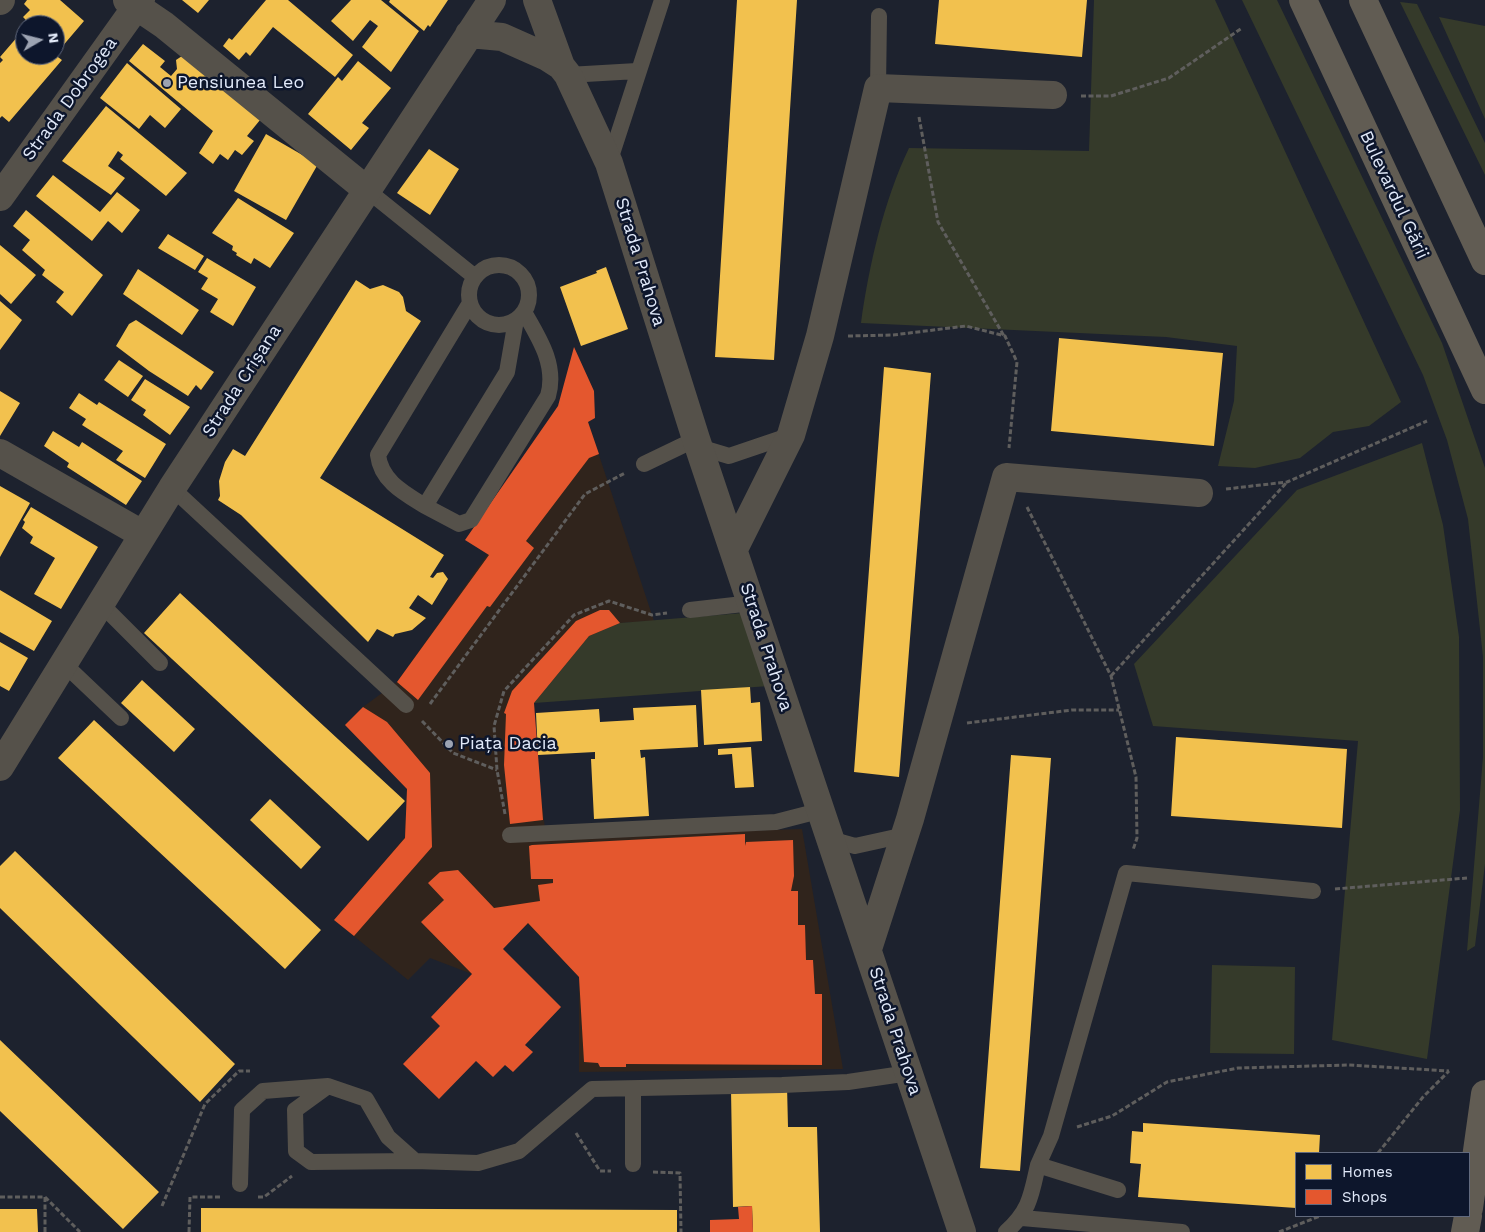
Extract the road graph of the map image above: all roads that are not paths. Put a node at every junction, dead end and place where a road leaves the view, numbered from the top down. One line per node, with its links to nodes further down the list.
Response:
1 (492, 0): 8 (street, Strada Crișana)
2 (537, 0): 9 (street, Strada Prahova)
3 (662, 0): 10 (lane)
4 (1303, 0): 20 (main road, Bulevardul Gării)
5 (1363, 0): 16 (main road)
6 (135, 2): 14 (street); 15 (street, Strada Dobrogea)
7 (879, 16): 11 (lane)
8 (470, 34): 9 (street); 14 (street, Strada Crișana)
9 (565, 70): 10 (lane); 13 (street, Strada Prahova)
10 (637, 71): 13 (lane)
11 (878, 88): 12 (street); 21 (street)
12 (1053, 96)
13 (609, 163): 22 (street, Strada Prahova)
14 (367, 190): 17 (lane); 25 (street, Strada Crișana)
15 (0, 197)
16 (1485, 261)
17 (475, 277): 18 (lane); 19 (lane)
18 (470, 303): 19 (lane); 27 (lane)
19 (520, 316): 27 (lane); 27 (lane)
20 (1485, 390)
21 (791, 435): 22 (lane); 29 (street)
22 (697, 443): 24 (lane); 29 (street, Strada Prahova)
23 (0, 453): 28 (street)
24 (644, 464)
25 (172, 488): 28 (street, Strada Crișana); 35 (lane)
26 (1199, 493): 40 (street)
27 (425, 506)
28 (142, 534): 30 (street, Strada Crișana)
29 (734, 550): 31 (street, Strada Prahova)
30 (100, 603): 33 (street, Strada Crișana); 34 (lane)
31 (752, 604): 32 (lane); 38 (street, Strada Prahova)
32 (690, 610)
33 (64, 663): 36 (lane); 37 (street, Strada Crișana)
34 (160, 663)
35 (406, 705)
36 (121, 718)
37 (0, 767)
38 (819, 808): 39 (lane); 41 (street, Strada Prahova)
39 (510, 835)
40 (905, 835): 41 (lane); 43 (street)
41 (830, 839): 43 (street, Strada Prahova)
42 (1313, 891): 50 (lane)
43 (868, 949): 44 (street, Strada Prahova)
44 (908, 1073): 46 (lane); 56 (street, Strada Prahova)
45 (328, 1086): 48 (lane); 48 (lane); 51 (lane)
46 (632, 1089): 48 (lane); 49 (lane)
47 (1485, 1094): 53 (main road)
48 (415, 1161)
49 (633, 1164)
50 (1038, 1165): 52 (lane); 55 (lane)
51 (240, 1184)
52 (1118, 1190)
53 (1470, 1201)
54 (1468, 1217): 59 (main road)
55 (1022, 1218): 57 (lane); 58 (lane)
56 (962, 1232)
57 (1006, 1232)
58 (1182, 1232)
59 (1465, 1232)

